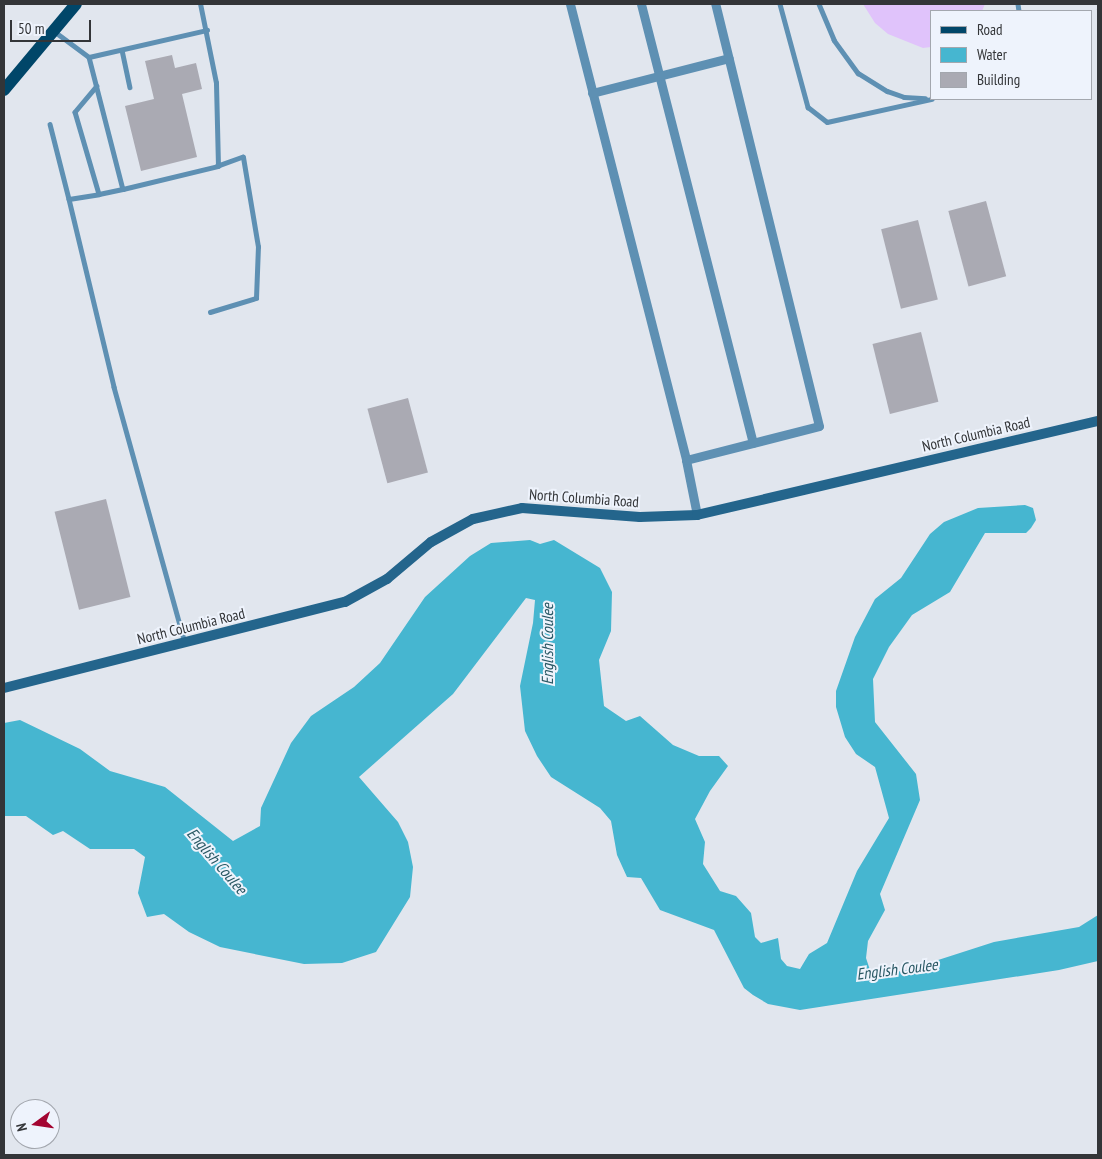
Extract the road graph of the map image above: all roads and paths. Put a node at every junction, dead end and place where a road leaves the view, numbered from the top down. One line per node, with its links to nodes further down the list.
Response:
1 (76, 4): 10 (main road)
2 (200, 4): 11 (lane)
3 (570, 4): 19 (street)
4 (641, 4): 15 (street)
5 (715, 4): 14 (street)
6 (780, 4): 20 (lane)
7 (819, 4): 21 (lane)
8 (1097, 4): 9 (path)
9 (1098, 10)
10 (54, 30): 13 (lane); 18 (main road)
11 (207, 30): 12 (lane); 23 (lane)
12 (122, 50): 13 (lane); 17 (lane)
13 (89, 57): 16 (lane)
14 (729, 58): 15 (street); 29 (street)
15 (659, 76): 19 (street); 29 (street)
16 (97, 86): 24 (lane); 25 (lane)
17 (130, 87)
18 (4, 90)
19 (592, 93): 30 (street)
20 (930, 99)
21 (930, 99)
22 (50, 124): 26 (lane)
23 (218, 166): 24 (lane); 27 (lane)
24 (122, 189): 25 (lane)
25 (99, 194): 26 (lane)
26 (69, 199): 32 (lane)
27 (210, 312)
28 (1098, 421): 31 (street, North Columbia Road)
29 (753, 443): 30 (street)
30 (686, 460): 31 (street)
31 (698, 515): 32 (street, North Columbia Road)
32 (185, 643): 33 (street, North Columbia Road)
33 (4, 688)

